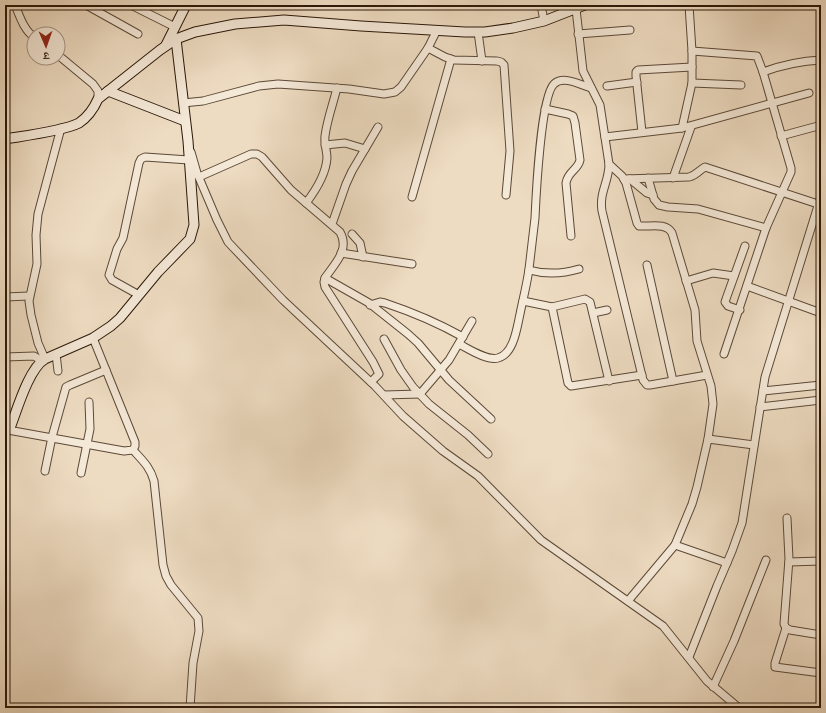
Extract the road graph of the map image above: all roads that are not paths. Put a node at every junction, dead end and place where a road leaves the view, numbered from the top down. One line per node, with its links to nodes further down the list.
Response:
1 (15, 5): 11 (street)
2 (86, 5): 15 (street)
3 (131, 5): 10 (street)
4 (186, 5): 10 (street)
5 (541, 5): 9 (street)
6 (585, 5): 8 (street)
7 (689, 5): 20 (street)
8 (576, 9): 9 (street); 16 (street)
9 (544, 21): 14 (street)
10 (175, 27): 18 (street)
11 (26, 29)
12 (438, 30): 14 (street); 17 (street); 19 (street)
13 (630, 30): 16 (street)
14 (478, 32): 23 (street)
15 (138, 34)
16 (578, 34): 32 (street)
17 (176, 39): 18 (street); 36 (street)
18 (166, 46): 33 (street)
19 (428, 48): 21 (street); 31 (street)
20 (692, 51): 25 (street); 26 (street)
21 (451, 59): 23 (street); 63 (street)
22 (821, 60): 26 (street)
23 (482, 61): 60 (street)
24 (66, 62): 35 (street)
25 (692, 67): 27 (street); 28 (street)
26 (763, 72): 37 (street)
27 (637, 82): 30 (street); 45 (street)
28 (692, 83): 29 (street); 44 (street)
29 (741, 85)
30 (607, 86)
31 (337, 88): 36 (street); 50 (street)
32 (592, 88): 38 (street); 47 (street)
33 (108, 91): 35 (street); 39 (street)
34 (809, 93): 37 (street)
35 (98, 99): 43 (street)
36 (183, 103): 39 (street)
37 (772, 103): 40 (street); 46 (street)
38 (545, 109): 69 (street); 76 (street)
39 (185, 121): 49 (street)
40 (691, 126): 44 (street); 58 (street)
41 (818, 126): 46 (street)
42 (378, 127): 51 (street)
43 (61, 128): 48 (street); 82 (street)
44 (682, 128): 45 (street)
45 (642, 132): 47 (street)
46 (782, 136): 59 (street)
47 (605, 137): 53 (street)
48 (5, 139)
49 (188, 141): 52 (street); 55 (street)
50 (325, 145): 51 (street); 64 (street)
51 (365, 149): 66 (street)
52 (189, 160): 81 (street); 81 (street)
53 (609, 164): 54 (street); 56 (street)
54 (609, 172): 56 (street); 104 (street)
55 (199, 177): 64 (street); 108 (street)
56 (626, 178): 57 (street); 61 (street); 79 (street)
57 (648, 178): 58 (street); 61 (street)
58 (673, 178): 59 (street)
59 (781, 191): 65 (street); 67 (street)
60 (506, 195)
61 (653, 195): 67 (street)
62 (821, 196): 65 (street)
63 (412, 197)
64 (306, 203): 66 (street)
65 (820, 205): 85 (street)
66 (332, 224): 71 (street)
67 (766, 228): 80 (street)
68 (352, 234): 72 (street)
69 (571, 236)
70 (745, 246): 77 (street)
71 (341, 253): 72 (street); 78 (street)
72 (363, 256): 73 (street)
73 (412, 264)
74 (647, 265): 107 (street)
75 (579, 269): 76 (street)
76 (529, 270): 84 (street)
77 (734, 276): 79 (street); 89 (street)
78 (326, 278): 86 (street); 108 (street)
79 (686, 281): 105 (street)
80 (747, 286): 85 (street); 89 (street)
81 (139, 295): 94 (street)
82 (29, 296): 83 (street); 100 (street)
83 (5, 297)
84 (523, 301): 87 (street); 96 (street)
85 (789, 301): 90 (street); 110 (street)
86 (370, 305): 93 (street); 103 (street)
87 (552, 307): 91 (street); 106 (street)
88 (607, 310): 91 (street)
89 (740, 310): 98 (street)
90 (821, 312)
91 (593, 313): 106 (street)
92 (472, 321): 93 (street)
93 (463, 337): 96 (street)
94 (93, 338): 97 (street); 101 (street)
95 (384, 340): 111 (street)
96 (459, 344): 103 (street)
97 (56, 354): 100 (street); 102 (street)
98 (724, 354)
99 (5, 357): 100 (street)
100 (43, 360): 117 (street)
101 (106, 370): 118 (street); 122 (street)
102 (58, 371)
103 (441, 371): 111 (street); 116 (street)
104 (642, 375): 106 (street); 107 (street)
105 (707, 375): 107 (street); 119 (street)
106 (609, 381)
107 (673, 381)
108 (371, 382): 112 (street)
109 (821, 385): 110 (street)
110 (763, 391): 115 (street)
111 (420, 394): 112 (street); 123 (street)
112 (384, 395): 132 (street)
113 (821, 400): 115 (street)
114 (89, 402): 120 (street)
115 (760, 407): 121 (street)
116 (491, 419)
117 (6, 431): 118 (street)
118 (52, 438): 120 (street); 124 (street)
119 (708, 439): 121 (street); 127 (street)
120 (87, 445): 122 (street); 125 (street)
121 (754, 445): 131 (street)
122 (134, 450): 138 (street)
123 (488, 454)
124 (45, 471)
125 (81, 473)
126 (787, 518): 130 (street)
127 (675, 545): 131 (street); 132 (street)
128 (766, 560): 137 (street)
129 (821, 561): 130 (street)
130 (789, 562): 133 (street)
131 (727, 563): 135 (street)
132 (628, 601): 135 (street)
133 (786, 628): 134 (street); 136 (street)
134 (821, 635)
135 (689, 657): 137 (street)
136 (821, 673)
137 (713, 687): 139 (street)
138 (190, 708)
139 (739, 708)

